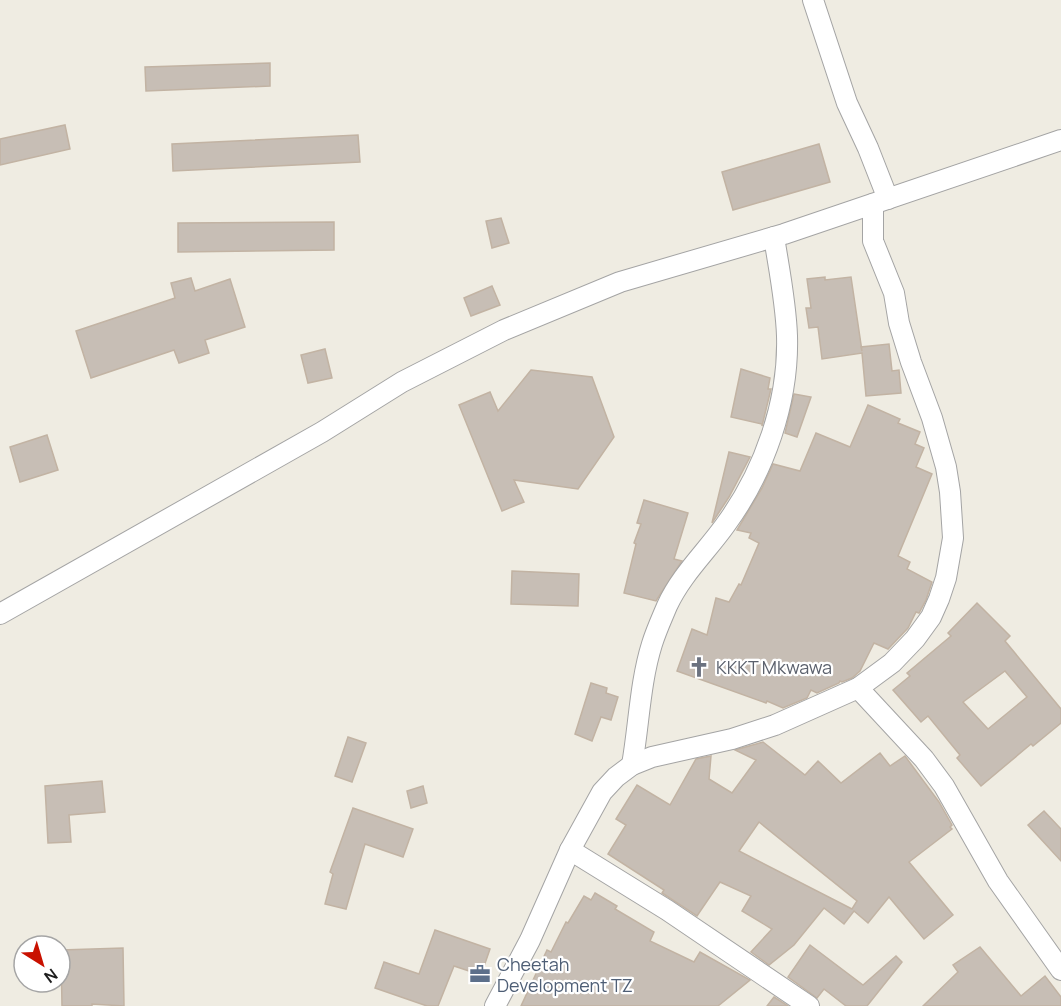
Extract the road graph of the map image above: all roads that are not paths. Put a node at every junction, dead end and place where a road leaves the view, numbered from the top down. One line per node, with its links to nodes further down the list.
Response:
1 (813, 0): 3 (street)
2 (1061, 140): 3 (street)
3 (881, 202): 4 (street); 6 (street)
4 (774, 237): 5 (street); 7 (street)
5 (0, 614)
6 (858, 688): 7 (street); 9 (street)
7 (632, 765): 8 (street)
8 (570, 850): 10 (street); 11 (street)
9 (1061, 970)
10 (495, 1006)
11 (809, 1006)

